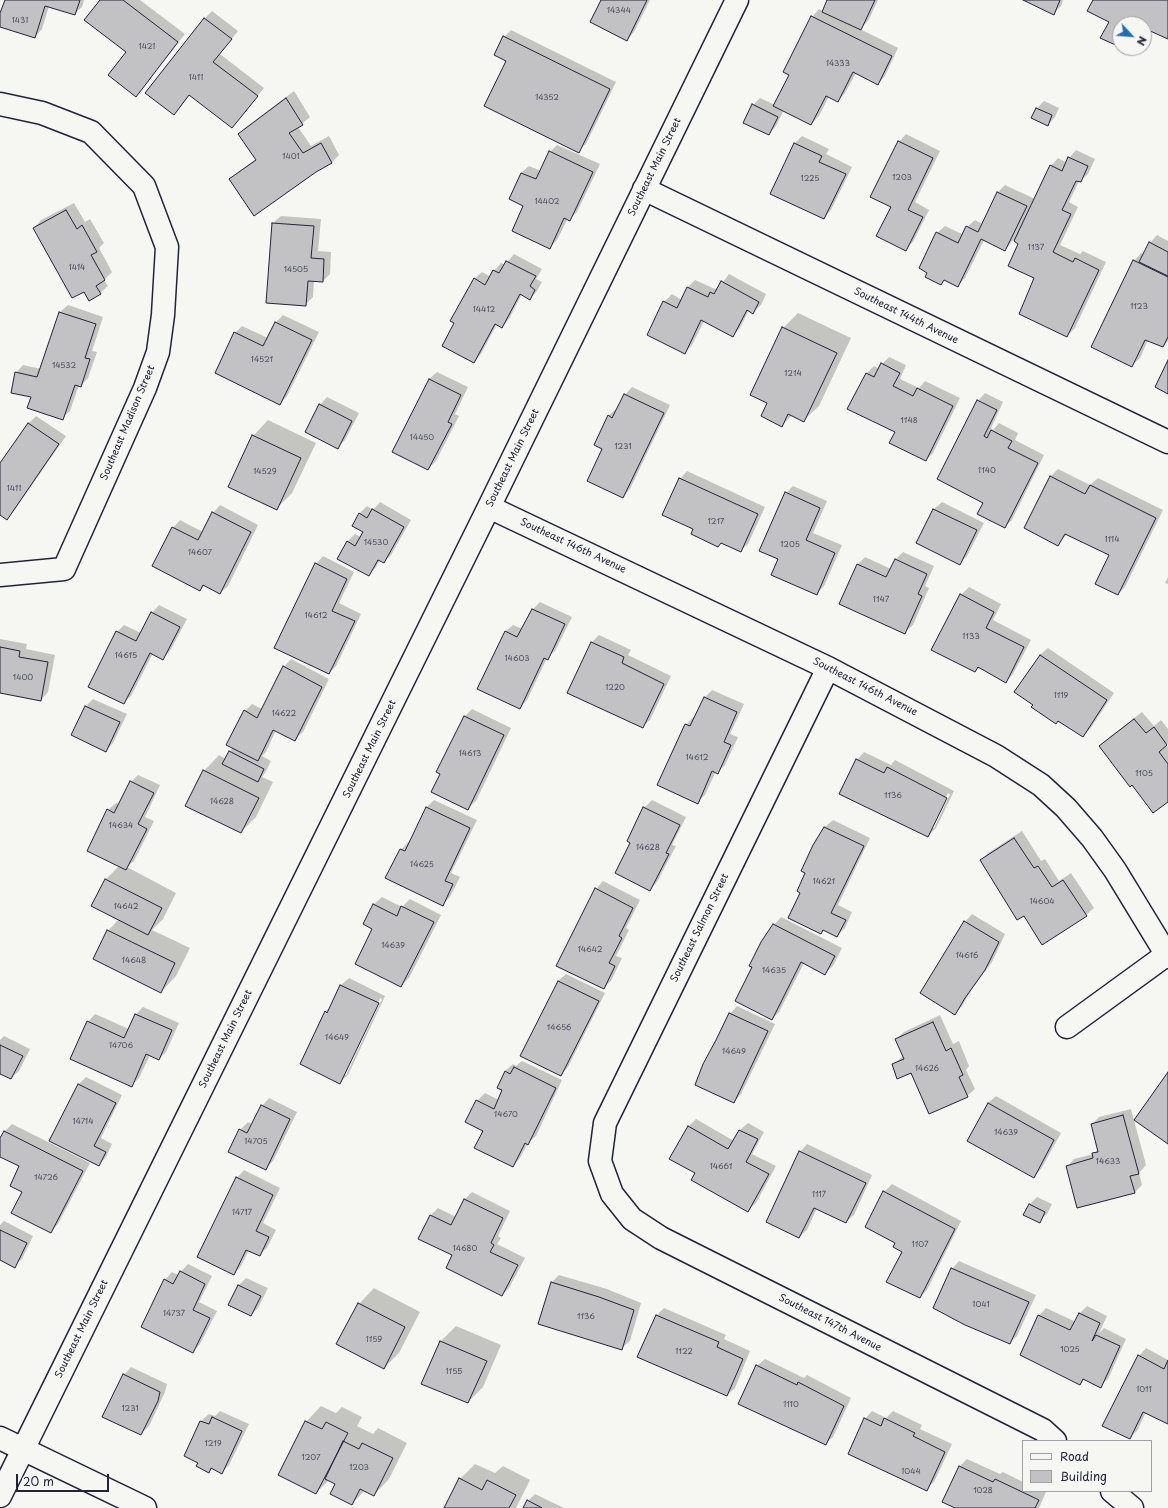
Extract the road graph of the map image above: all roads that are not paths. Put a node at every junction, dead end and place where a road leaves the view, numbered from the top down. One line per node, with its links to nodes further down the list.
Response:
1 (737, 0): 3 (street, Southeast Main Street)
2 (0, 104): 6 (street, Southeast Madison Street)
3 (644, 189): 4 (street, Southeast 144th Avenue); 5 (street, Southeast Main Street)
4 (1168, 442)
5 (489, 507): 7 (street, Southeast 146th Avenue); 13 (street, Southeast Main Street)
6 (0, 575)
7 (828, 668): 8 (street, Southeast 146th Avenue); 10 (street, Southeast Salmon Street)
8 (1167, 956): 9 (street)
9 (1067, 1027)
10 (612, 1194): 12 (street, Southeast 147th Avenue)
11 (0, 1438): 13 (street)
12 (1054, 1440)
13 (24, 1449): 15 (street, Southeast Main Street); 16 (street)
14 (1113, 1492): 17 (street)
15 (0, 1496)
16 (145, 1508)
17 (1132, 1508)

